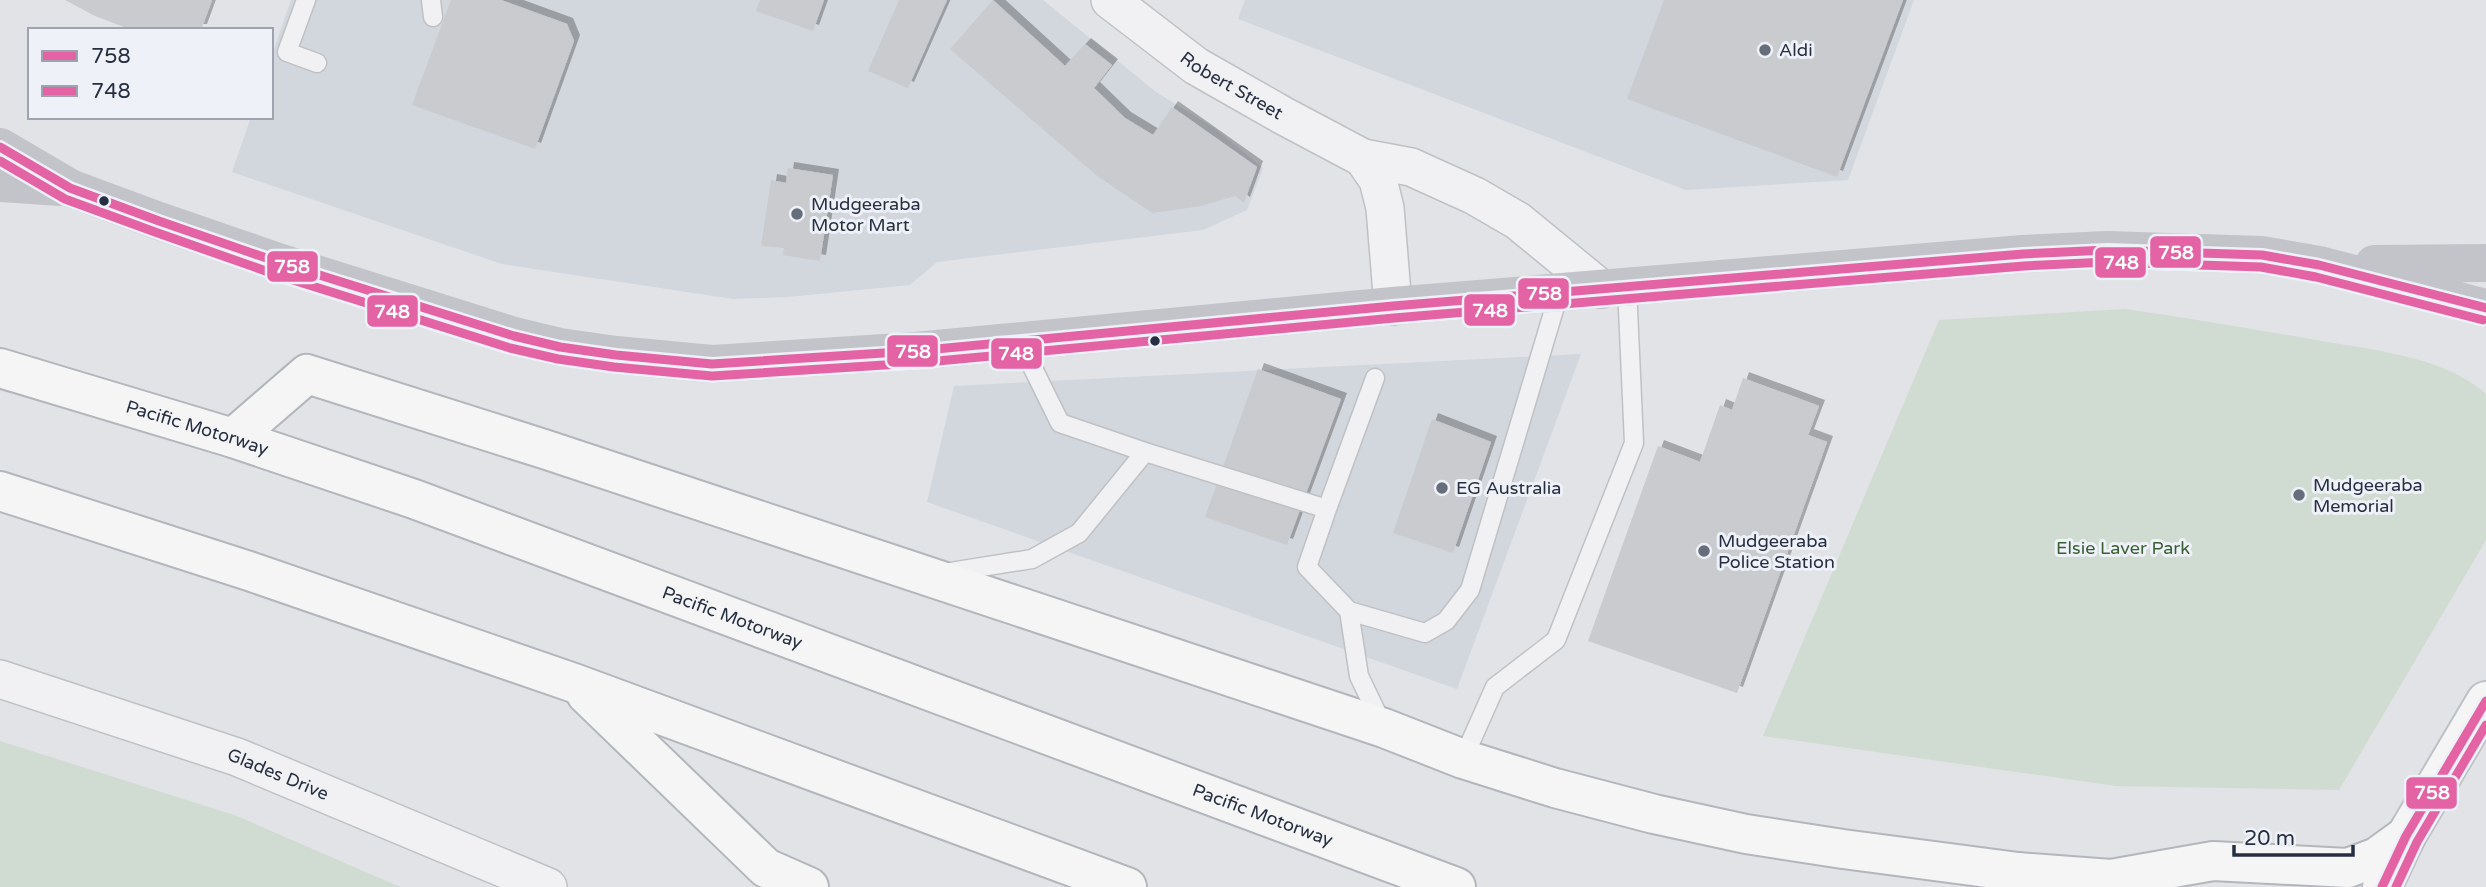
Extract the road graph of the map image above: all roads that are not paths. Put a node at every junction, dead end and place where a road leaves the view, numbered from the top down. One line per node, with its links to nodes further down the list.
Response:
1 (306, 0): 3 (lane)
2 (1110, 0): 5 (street, Robert Street)
3 (317, 63)
4 (0, 147): 7 (main road)
5 (1363, 158): 10 (street, Robert Street); 12 (street)
6 (0, 183): 7 (main road)
7 (71, 188): 14 (main road)
8 (2486, 263): 9 (main road)
9 (2319, 265): 10 (main road); 13 (main road)
10 (1614, 288): 11 (main road); 27 (lane)
11 (1559, 293): 12 (main road); 22 (lane)
12 (1393, 306): 14 (main road)
13 (2486, 308)
14 (1019, 341): 18 (lane)
15 (0, 368): 17 (main road, Pacific Motorway)
16 (1375, 379): 20 (lane)
17 (233, 438): 21 (main road); 33 (main road, Pacific Motorway)
18 (1145, 452): 20 (lane); 21 (lane)
19 (0, 491): 24 (main road)
20 (1327, 509): 22 (lane)
21 (923, 576): 26 (main road)
22 (1349, 611): 26 (lane)
23 (0, 679): 30 (street, Glades Drive)
24 (574, 683): 31 (main road); 32 (main road)
25 (2486, 701): 28 (main road)
26 (1384, 728): 27 (main road)
27 (1463, 759): 29 (main road)
28 (2406, 836): 29 (main road); 34 (main road)
29 (2119, 883)
30 (548, 887)
31 (809, 887)
32 (1127, 887)
33 (1456, 887)
34 (2382, 887)

